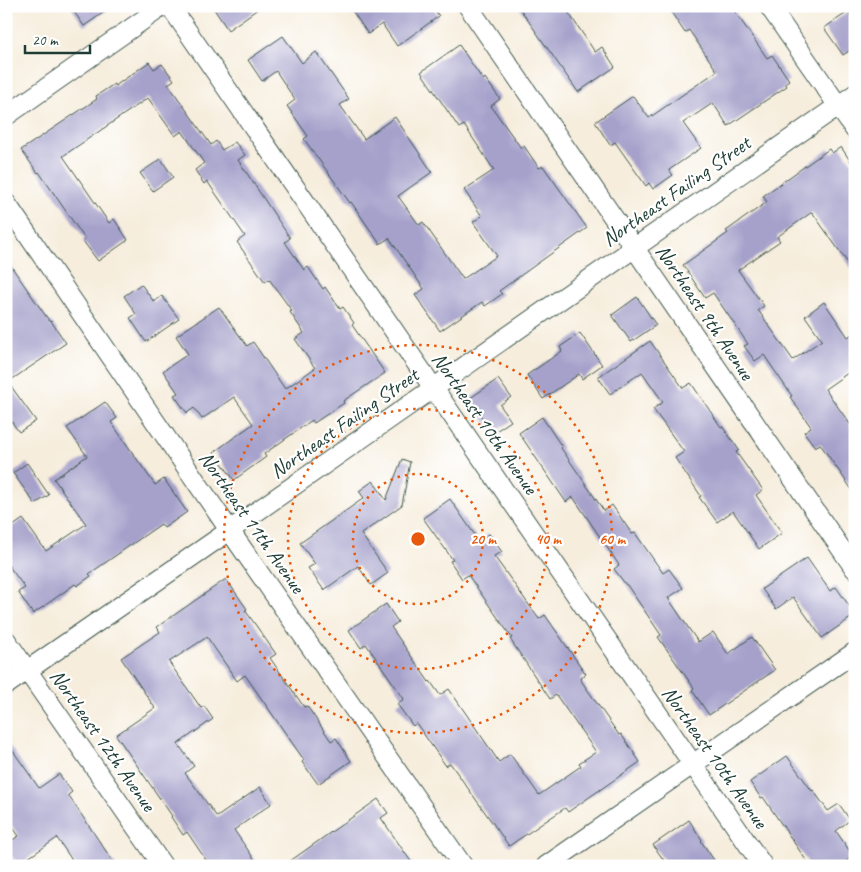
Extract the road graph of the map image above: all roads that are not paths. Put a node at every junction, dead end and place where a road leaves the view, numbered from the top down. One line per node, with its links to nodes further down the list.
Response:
1 (163, 6): 7 (street)
2 (170, 6): 11 (street, Northeast 10th Avenue)
3 (468, 6): 10 (street, Northeast 9th Avenue)
4 (769, 6): 6 (street)
5 (855, 94): 6 (street, Northeast Failing Street)
6 (838, 106): 8 (street); 10 (street, Northeast Failing Street)
7 (6, 116)
8 (855, 130)
9 (6, 203): 12 (street, Northeast 11th Avenue)
10 (634, 248): 11 (street, Northeast Failing Street); 13 (street, Northeast 9th Avenue)
11 (433, 388): 12 (street, Northeast Failing Street); 18 (street, Northeast 10th Avenue)
12 (230, 531): 16 (street, Northeast Failing Street); 20 (street, Northeast 11th Avenue)
13 (855, 569)
14 (6, 640): 16 (street, Northeast 12th Avenue)
15 (855, 652): 18 (street)
16 (27, 670): 17 (street, Northeast Failing Street); 19 (street, Northeast 12th Avenue)
17 (6, 685)
18 (693, 764): 21 (street); 22 (street, Northeast 10th Avenue)
19 (163, 866)
20 (463, 866)
21 (546, 866)
22 (763, 866)

